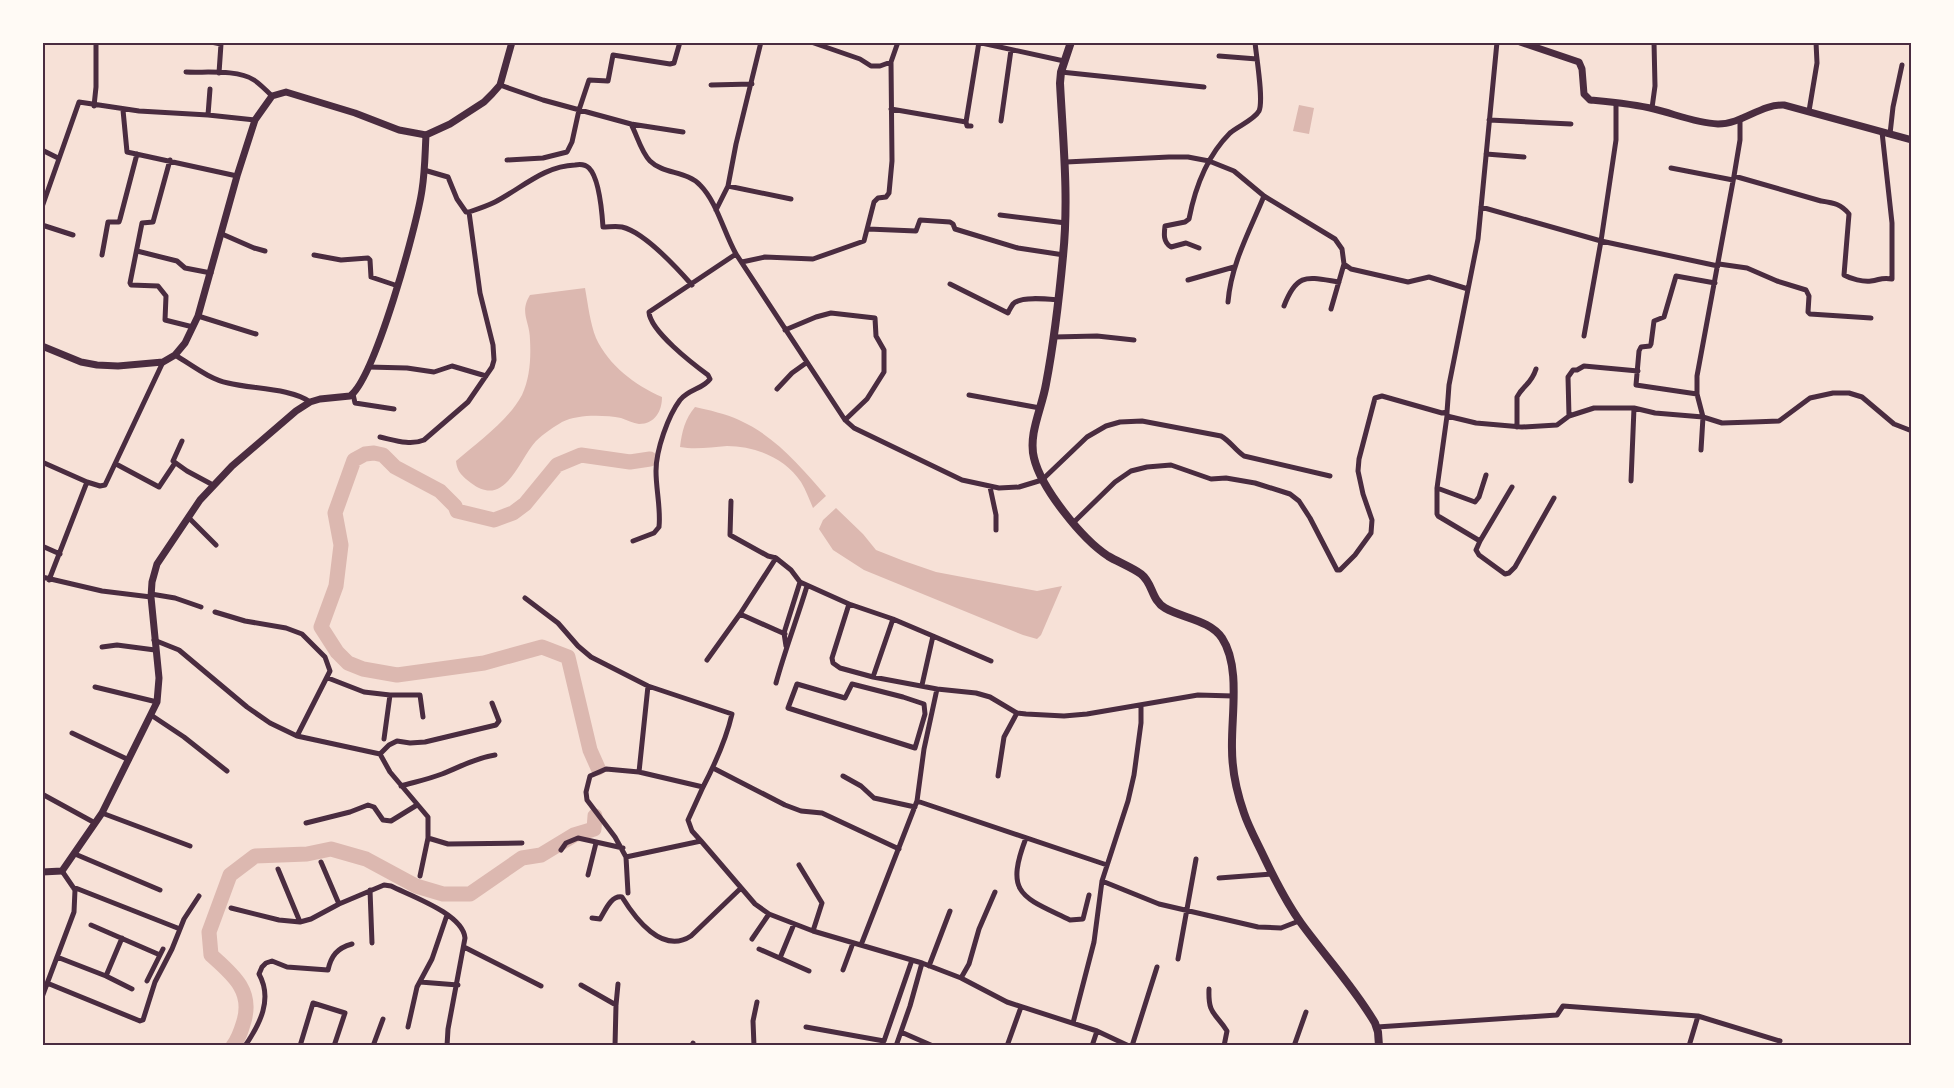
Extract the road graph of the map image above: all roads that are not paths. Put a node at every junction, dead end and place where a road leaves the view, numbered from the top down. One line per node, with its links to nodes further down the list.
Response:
1 (96, 42): 31 (street)
2 (211, 42): 23 (street)
3 (512, 42): 25 (street)
4 (680, 42): 35 (street)
5 (761, 42): 24 (street)
6 (811, 42): 19 (street)
7 (898, 42): 19 (street)
8 (978, 42): 15 (street); 33 (street)
9 (1071, 42): 18 (main road)
10 (1255, 42): 17 (street)
11 (1497, 42): 40 (street)
12 (1520, 42): 30 (street)
13 (1654, 42): 32 (street)
14 (1816, 42): 36 (street)
15 (1011, 50): 18 (street); 39 (street)
16 (1219, 56): 17 (street)
17 (1257, 59): 56 (street)
18 (1064, 60): 22 (main road)
19 (891, 62): 33 (street)
20 (1902, 65): 46 (street)
21 (186, 72): 23 (street)
22 (1061, 72): 27 (street); 57 (main road)
23 (219, 74): 29 (street)
24 (752, 84): 26 (street); 62 (street)
25 (500, 85): 35 (street); 47 (street)
26 (711, 85)
27 (1204, 87)
28 (210, 89): 37 (street)
29 (272, 96): 38 (street); 47 (street)
30 (1616, 103): 32 (street); 75 (street)
31 (94, 105): 34 (street); 53 (street)
32 (1652, 108): 41 (street)
33 (891, 109): 72 (street)
34 (123, 110): 37 (street); 51 (street)
35 (579, 110): 42 (street); 55 (street)
36 (1809, 111): 41 (street); 45 (street)
37 (208, 115): 38 (street)
38 (255, 120): 60 (street)
39 (1001, 120)
40 (1489, 120): 43 (street); 50 (street)
41 (1740, 120): 61 (street)
42 (631, 124): 44 (street); 67 (street)
43 (1571, 124)
44 (683, 132)
45 (1882, 132): 46 (street); 61 (street)
46 (1890, 134): 48 (street)
47 (426, 135): 59 (street)
48 (1912, 140)
49 (42, 150): 53 (street)
50 (1486, 153): 52 (street); 66 (street)
51 (137, 154): 54 (street); 80 (street)
52 (1524, 157)
53 (58, 158): 65 (street)
54 (170, 160): 60 (street); 78 (street)
55 (507, 160)
56 (1209, 161): 57 (street); 63 (street); 76 (street)
57 (1066, 162): 70 (main road)
58 (1671, 168): 61 (street)
59 (424, 170): 68 (street); 93 (street)
60 (237, 176): 73 (street)
61 (1734, 178): 85 (street)
62 (728, 186): 64 (street); 67 (street)
63 (1264, 196): 84 (street); 86 (street)
64 (791, 199)
65 (42, 207)
66 (1481, 207): 75 (street); 94 (street)
67 (716, 210): 79 (street)
68 (469, 212): 92 (street); 114 (street)
69 (1000, 215): 70 (street)
70 (1066, 223): 82 (main road)
71 (42, 225): 74 (street)
72 (868, 230): 82 (street); 83 (street)
73 (222, 234): 77 (street); 87 (street)
74 (73, 236)
75 (1601, 241): 85 (street); 104 (street)
76 (1199, 248)
77 (265, 250)
78 (137, 251): 87 (street); 101 (street)
79 (736, 254): 83 (street); 92 (street)
80 (102, 255)
81 (314, 255): 93 (street)
82 (1064, 255): 95 (main road)
83 (742, 262): 102 (street)
84 (1344, 264): 89 (street); 94 (street)
85 (1719, 265): 90 (street); 100 (street)
86 (1234, 267): 88 (street); 96 (street)
87 (211, 273): 99 (street)
88 (1188, 280)
89 (1339, 282): 97 (street); 98 (street)
90 (1715, 283): 113 (street); 117 (street)
91 (950, 284): 95 (street)
92 (692, 285): 149 (street)
93 (398, 286): 111 (street)
94 (1468, 289): 123 (street)
95 (1058, 300): 105 (main road)
96 (1228, 302)
97 (1284, 306)
98 (1331, 309)
99 (198, 316): 101 (street); 103 (street)
100 (1871, 318)
101 (193, 327): 108 (street)
102 (785, 330): 110 (street); 126 (street)
103 (256, 334)
104 (1584, 336)
105 (1054, 337): 106 (street); 120 (main road)
106 (1134, 340)
107 (42, 346): 109 (street)
108 (175, 354): 109 (street); 119 (street)
109 (163, 362): 134 (street)
110 (806, 363): 115 (street); 126 (street)
111 (368, 367): 114 (street); 116 (street)
112 (1536, 369): 127 (street)
113 (1638, 371): 117 (street); 124 (street)
114 (486, 376): 129 (street)
115 (777, 389)
116 (352, 394): 119 (street); 122 (street)
117 (1697, 394): 125 (street)
118 (969, 395): 120 (street)
119 (310, 402): 140 (street)
120 (1040, 408): 137 (main road)
121 (1634, 408): 124 (street); 125 (street); 138 (street)
122 (394, 409)
123 (1447, 414): 127 (street); 143 (street); 147 (street)
124 (1569, 416): 127 (street)
125 (1703, 417): 128 (street); 131 (street)
126 (845, 420): 141 (street)
127 (1517, 427)
128 (1912, 431)
129 (380, 437)
130 (183, 441): 133 (street)
131 (1701, 450)
132 (42, 462): 139 (street)
133 (175, 463): 134 (street); 140 (street)
134 (116, 464): 139 (street)
135 (1486, 475): 143 (street)
136 (1330, 476): 137 (street)
137 (1041, 480): 141 (street); 147 (main road)
138 (1631, 481)
139 (87, 482): 153 (street)
140 (213, 485): 146 (street)
141 (990, 487): 148 (street)
142 (1512, 487): 150 (street)
143 (1437, 488): 150 (street)
144 (1554, 498): 150 (street)
145 (730, 501): 154 (street)
146 (188, 517): 151 (street); 159 (street)
147 (1074, 522): 183 (main road)
148 (996, 530)
149 (633, 540)
150 (1480, 541)
151 (216, 545)
152 (42, 546): 153 (street)
153 (60, 554): 156 (street)
154 (776, 558): 157 (street); 164 (street)
155 (42, 577): 156 (street)
156 (49, 580): 159 (street)
157 (800, 582): 158 (street); 166 (street)
158 (807, 586): 161 (street); 167 (street)
159 (151, 595): 162 (street); 169 (street)
160 (525, 598): 179 (street)
161 (849, 604): 165 (street); 175 (street)
162 (201, 607)
163 (215, 612): 176 (street)
164 (740, 614): 166 (street); 173 (street)
165 (893, 619): 168 (street); 175 (street)
166 (784, 633): 167 (street); 170 (street)
167 (792, 636): 170 (street)
168 (933, 636): 174 (street); 178 (street)
169 (154, 640): 172 (street); 191 (street)
170 (786, 646): 177 (street)
171 (102, 647): 172 (street)
172 (155, 650): 184 (street)
173 (706, 660)
174 (991, 661)
175 (873, 677): 178 (street)
176 (328, 678): 182 (street); 191 (street)
177 (776, 683)
178 (922, 685): 181 (street)
179 (648, 686): 198 (street); 200 (street)
180 (95, 687): 184 (street)
181 (938, 689): 187 (street); 194 (street)
182 (390, 695): 189 (street); 192 (street)
183 (1233, 696): 186 (street); 230 (main road)
184 (157, 702): 188 (street)
185 (492, 703): 195 (street)
186 (1141, 705): 187 (street); 226 (street)
187 (1017, 713): 202 (street)
188 (151, 715): 197 (street); 199 (street)
189 (423, 717)
190 (72, 733): 197 (street)
191 (297, 736): 195 (street)
192 (384, 739)
193 (915, 748): 193 (street); 194 (street)
194 (924, 749): 206 (street)
195 (380, 754): 203 (street)
196 (495, 755): 203 (street)
197 (129, 760): 209 (street)
198 (713, 768): 204 (street); 219 (street)
199 (227, 771)
200 (639, 772): 204 (street); 218 (street)
201 (843, 776): 208 (street)
202 (998, 776)
203 (401, 786): 207 (street)
204 (703, 787): 214 (street)
205 (42, 794): 210 (street)
206 (918, 801): 208 (street); 213 (street)
207 (417, 805): 211 (street); 212 (street)
208 (915, 807): 219 (street)
209 (102, 813): 210 (street); 217 (street)
210 (95, 823): 221 (street)
211 (306, 823)
212 (428, 837): 215 (street); 232 (street)
213 (1026, 838): 226 (street); 241 (street)
214 (702, 842): 222 (street); 236 (street)
215 (522, 843)
216 (596, 843): 218 (street); 220 (street); 231 (street)
217 (190, 846)
218 (622, 848): 222 (street)
219 (899, 849): 261 (street)
220 (561, 850)
221 (75, 854): 228 (street); 237 (street)
222 (626, 857): 240 (street)
223 (1196, 859): 246 (street)
224 (321, 862): 243 (street)
225 (799, 865): 255 (street)
226 (1107, 865): 234 (street)
227 (278, 869): 251 (street)
228 (62, 871): 229 (street); 235 (street)
229 (42, 872)
230 (1272, 874): 233 (street); 250 (main road)
231 (588, 875)
232 (420, 876)
233 (1219, 878)
234 (1102, 881): 246 (street); 290 (street)
235 (72, 886): 254 (street); 264 (street)
236 (741, 888): 247 (street); 249 (street)
237 (160, 890)
238 (370, 890): 243 (street); 248 (street); 258 (street)
239 (995, 892): 273 (street)
240 (628, 893)
241 (1089, 895)
242 (199, 896): 254 (street)
243 (339, 904): 251 (street)
244 (231, 908): 251 (street)
245 (950, 911): 268 (street)
246 (1186, 911): 250 (street); 266 (street)
247 (769, 914): 252 (street); 257 (street)
248 (447, 915): 262 (street); 275 (street)
249 (592, 918)
250 (1299, 921): 293 (main road)
251 (300, 922)
252 (794, 924): 255 (street); 265 (street)
253 (91, 925): 256 (street)
254 (180, 929): 276 (street)
255 (813, 931): 259 (street)
256 (122, 938): 272 (street); 274 (street)
257 (752, 939)
258 (372, 943)
259 (853, 943): 261 (street); 270 (street)
260 (351, 944): 297 (street)
261 (861, 945): 267 (street)
262 (464, 947): 278 (street); 280 (street)
263 (759, 949): 265 (street)
264 (57, 957): 272 (street); 276 (street)
265 (780, 958): 271 (street)
266 (1178, 959)
267 (912, 960): 268 (street); 292 (street)
268 (926, 965): 273 (street); 295 (street)
269 (1157, 967): 309 (street)
270 (843, 970)
271 (809, 971)
272 (106, 976): 281 (street)
273 (960, 978): 286 (street)
274 (147, 981)
275 (420, 982): 278 (street); 291 (street)
276 (47, 983): 283 (street)
277 (618, 984): 285 (street)
278 (458, 985): 302 (street)
279 (581, 985): 285 (street)
280 (542, 986)
281 (132, 989)
282 (1209, 989): 310 (street)
283 (42, 997)
284 (757, 1002): 304 (street)
285 (616, 1005): 303 (street)
286 (1022, 1007): 290 (street); 307 (street)
287 (1306, 1012): 311 (street)
288 (1698, 1016): 293 (street); 296 (street); 313 (street)
289 (383, 1020): 301 (street)
290 (1073, 1023): 294 (street)
291 (408, 1027)
292 (806, 1027)
293 (1377, 1027): 312 (main road)
294 (1097, 1031): 308 (street); 309 (street)
295 (901, 1032): 305 (street); 306 (street)
296 (1780, 1041)
297 (246, 1045): 298 (street)
298 (254, 1046)
299 (300, 1046): 300 (street)
300 (334, 1046)
301 (373, 1046)
302 (447, 1046)
303 (615, 1046)
304 (754, 1046)
305 (896, 1046)
306 (933, 1046)
307 (1007, 1046)
308 (1092, 1046)
309 (1131, 1046)
310 (1224, 1046)
311 (1294, 1046)
312 (1379, 1046)
313 (1689, 1046)

